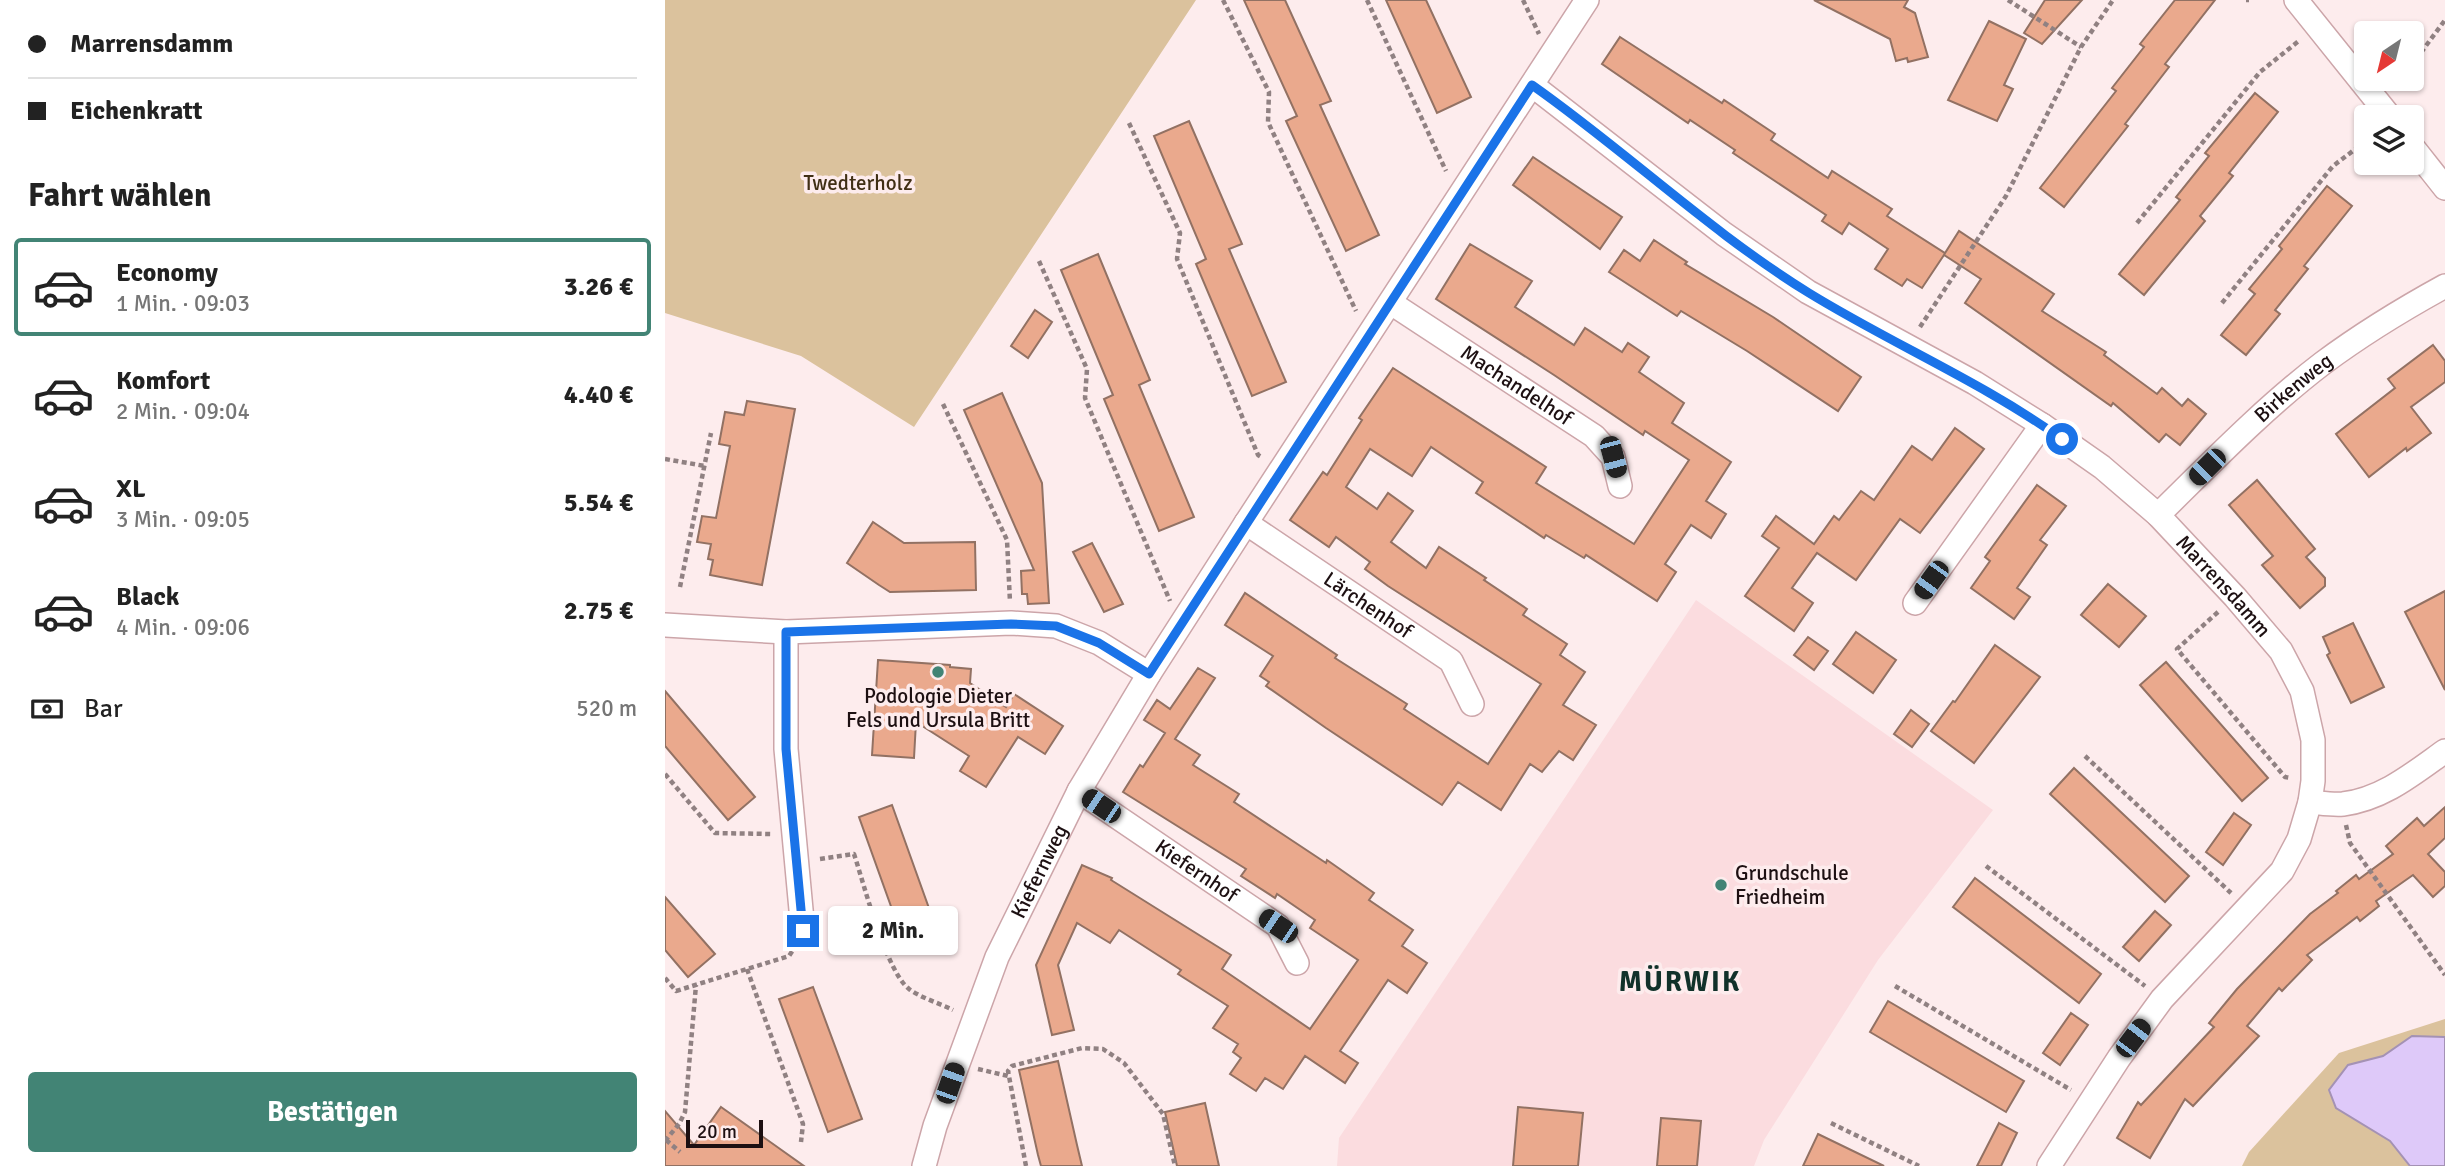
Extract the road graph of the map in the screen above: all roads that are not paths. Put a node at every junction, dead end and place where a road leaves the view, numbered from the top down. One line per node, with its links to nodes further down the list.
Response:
1 (1587, 0): 3 (street, Kiefernweg)
2 (2296, 0): 4 (street)
3 (1532, 85): 8 (street, Kiefernweg); 9 (street, Marrensdamm)
4 (2380, 105)
5 (2424, 161): 6 (street)
6 (2445, 188)
7 (2445, 286): 11 (street, Birkenweg)
8 (1391, 303): 10 (street, Machandelhof); 12 (street, Kiefernweg)
9 (2042, 425): 11 (street, Marrensdamm); 13 (street)
10 (1621, 486)
11 (2158, 515): 20 (street, Marrensdamm)
12 (1246, 523): 16 (street, Kiefernweg); 17 (street, Lärchenhof)
13 (1915, 603)
14 (665, 625): 15 (street)
15 (786, 632): 16 (street); 21 (street)
16 (1149, 674): 19 (street, Kiefernweg)
17 (1472, 704)
18 (2445, 751): 20 (street)
19 (1079, 791): 22 (street, Kiefernhof); 23 (street, Kiefernweg)
20 (2312, 791): 24 (street, Marrensdamm)
21 (803, 931)
22 (1297, 963)
23 (924, 1166)
24 (2049, 1166)

